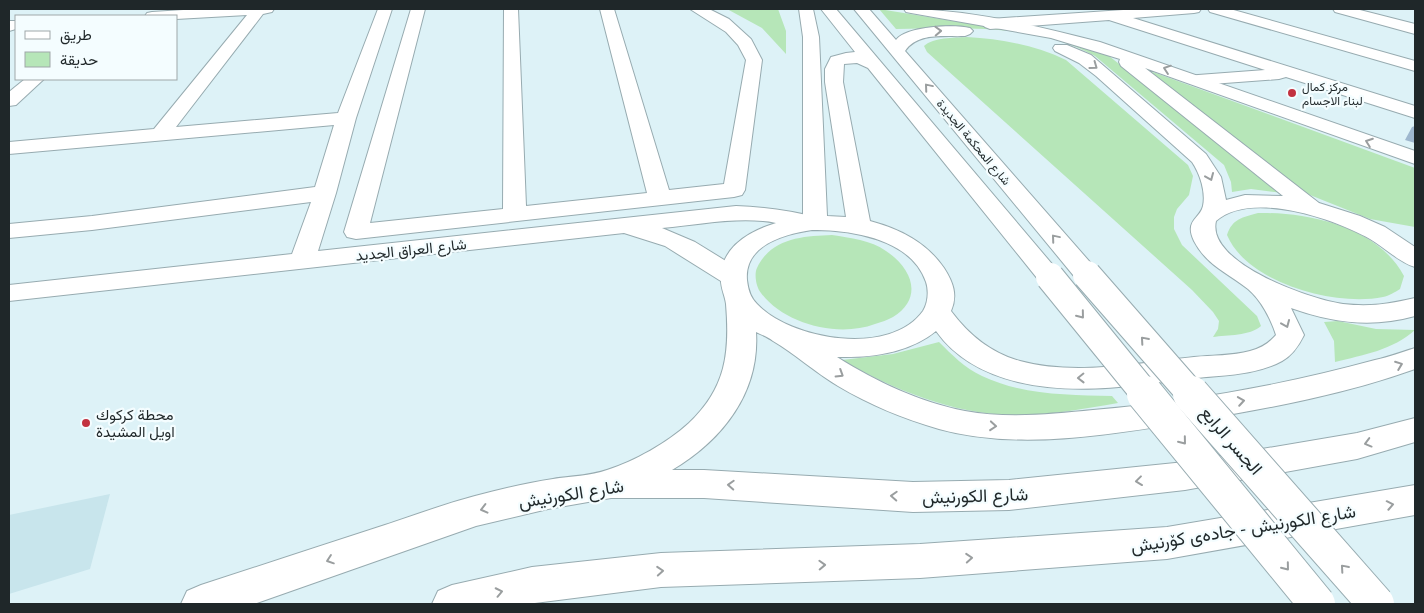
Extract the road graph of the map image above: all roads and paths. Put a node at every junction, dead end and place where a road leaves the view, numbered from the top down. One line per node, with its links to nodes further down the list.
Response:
1 (259, 9): 2 (main road); 16 (main road); 31 (main road)
2 (267, 9)
3 (385, 9): 30 (main road)
4 (418, 9): 38 (main road)
5 (511, 9): 38 (main road)
6 (607, 9): 35 (main road)
7 (697, 9): 35 (main road)
8 (806, 9): 39 (main road)
9 (828, 9): 23 (main road, شارع المحكمة الجديدة)
10 (861, 9): 22 (main road, شارع المحكمة الجديدة)
11 (911, 9): 18 (main road)
12 (1194, 9): 17 (main road)
13 (1206, 9): 19 (main road)
14 (1215, 9): 24 (main road)
15 (1348, 10): 20 (main road)
16 (167, 15)
17 (1110, 15): 18 (main road); 19 (main road)
18 (990, 24): 21 (main road)
19 (1151, 28): 25 (main road)
20 (1415, 28)
21 (1111, 50): 27 (main road, one-way to 21); 36 (main road)
22 (896, 51): 37 (main road, one-way to 37); 47 (main road, شارع المحكمة الجديدة, one-way to 22)
23 (872, 64): 40 (main road); 60 (main road, شارع المحكمة الجديدة, one-way to 60, bridge)
24 (1415, 66)
25 (1293, 73): 27 (main road); 29 (main road)
26 (34, 80): 28 (main road)
27 (1198, 80): 33 (main road, one-way to 27)
28 (9, 101)
29 (1415, 112)
30 (346, 118): 31 (main road); 34 (main road)
31 (160, 135): 32 (main road)
32 (9, 148)
33 (1415, 158)
34 (325, 193): 43 (main road); 46 (main road)
35 (660, 199): 38 (main road)
36 (1312, 208): 37 (main road); 42 (main road)
37 (1214, 210): 48 (main road)
38 (515, 215)
39 (814, 223): 40 (main road); 41 (main road, شارع العراق الجديد); 49 (main road)
40 (859, 226): 52 (main road)
41 (615, 227): 46 (main road, شارع العراق الجديد); 49 (main road)
42 (1367, 227): 44 (main road); 45 (main road)
43 (9, 231)
44 (1415, 236)
45 (1415, 259)
46 (302, 261): 50 (main road, شارع العراق الجديد)
47 (1087, 275): 61 (main road, الجسر الرابع, one-way to 47, bridge)
48 (1258, 284): 51 (main road); 52 (main road, one-way to 52)
49 (736, 288): 53 (main road); 56 (main road)
50 (9, 293)
51 (1415, 307)
52 (937, 312): 53 (main road)
53 (786, 336): 54 (main road, one-way to 54)
54 (1415, 358)
55 (1415, 430): 56 (main road, شارع الكورنيش, one-way to 56)
56 (611, 484): 58 (main road, شارع الكورنيش, one-way to 58)
57 (1415, 500): 59 (main road, شارع الكورنيش - جادەی کۆرنیش, one-way to 57)
58 (201, 604)
59 (452, 604)
60 (1316, 604)
61 (1376, 604)

